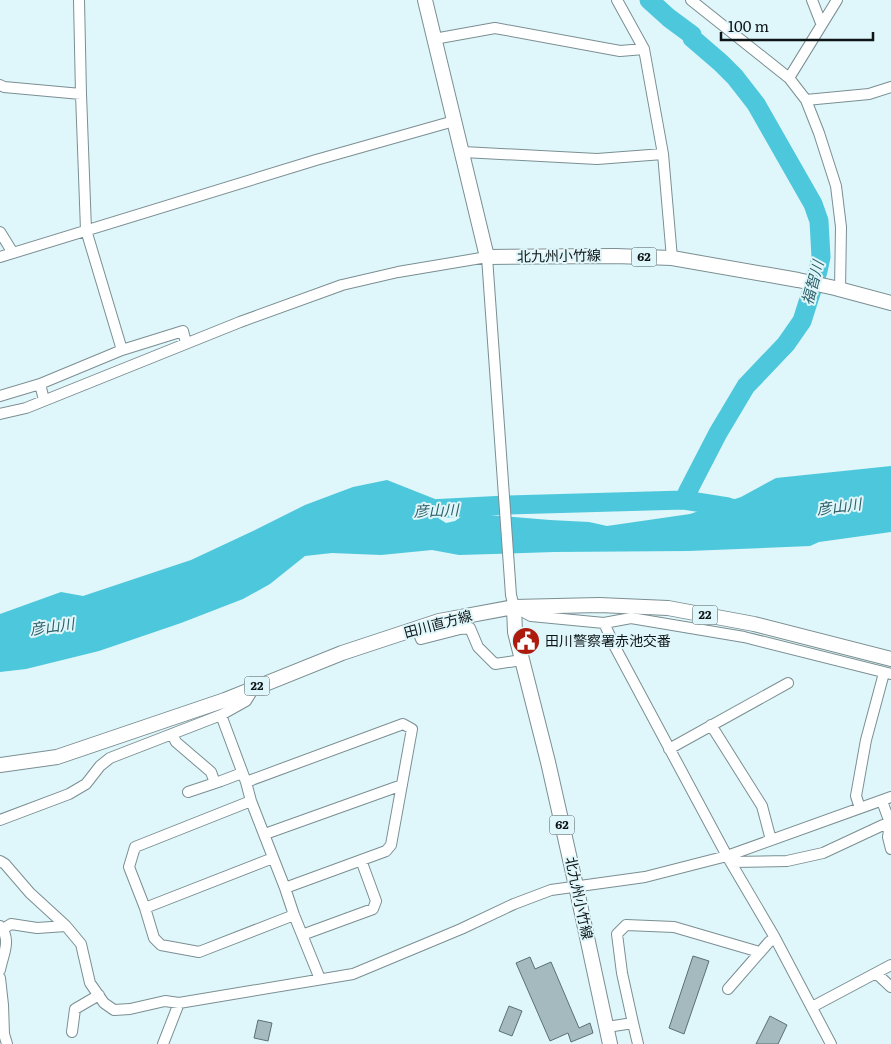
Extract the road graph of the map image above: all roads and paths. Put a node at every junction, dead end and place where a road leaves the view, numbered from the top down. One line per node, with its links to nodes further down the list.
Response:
1 (79, 0): 13 (street)
2 (425, 0): 8 (main road)
3 (617, 0): 9 (street)
4 (691, 0): 10 (street)
5 (812, 0): 7 (street)
6 (837, 0): 7 (street)
7 (821, 23): 10 (street)
8 (434, 39): 9 (street); 15 (main road)
9 (644, 49): 17 (street)
10 (789, 78): 14 (street)
11 (0, 86): 13 (street)
12 (891, 86): 14 (street)
13 (81, 94): 18 (street)
14 (806, 100): 24 (street)
15 (454, 121): 16 (main road); 18 (street)
16 (463, 152): 17 (street); 23 (main road)
17 (664, 154): 22 (street)
18 (86, 230): 20 (street); 27 (street)
19 (0, 232): 20 (street)
20 (13, 253): 21 (street)
21 (0, 257)
22 (672, 258): 23 (main road, 北九州小竹線 / 62); 24 (main road, 北九州小竹線 / 62)
23 (488, 264): 26 (street); 32 (street)
24 (837, 289): 25 (main road, 北九州小竹線 / 62)
25 (891, 303)
26 (186, 343): 27 (street); 30 (street)
27 (122, 350): 28 (street)
28 (40, 384): 29 (street); 30 (street)
29 (0, 396)
30 (44, 400): 31 (street)
31 (0, 414)
32 (512, 601): 33 (street); 34 (main road, 田川直方線 / 22); 35 (main road, 田川直方線 / 22); 36 (main road, 北九州小竹線 / 62)
33 (604, 623): 37 (street); 43 (street)
34 (417, 629): 36 (street); 39 (main road, 田川直方線 / 22)
35 (891, 659)
36 (522, 660): 61 (main road, 北九州小竹線 / 62)
37 (888, 674): 51 (street)
38 (788, 683): 41 (street)
39 (254, 688): 40 (street); 44 (main road, 田川直方線 / 22)
40 (221, 715): 42 (street); 45 (street)
41 (711, 726): 43 (street); 55 (street)
42 (172, 734): 46 (street); 52 (street)
43 (670, 749): 58 (street)
44 (0, 766)
45 (244, 778): 46 (street); 47 (street); 50 (street)
46 (215, 783): 48 (street)
47 (402, 785): 54 (street); 59 (street)
48 (188, 792)
49 (888, 800): 51 (street); 53 (street)
50 (251, 801): 54 (street); 63 (street)
51 (860, 808): 55 (street)
52 (0, 820)
53 (890, 823): 56 (street); 58 (street)
54 (265, 834): 57 (street)
55 (771, 840): 58 (street)
56 (891, 849)
57 (273, 858): 62 (street); 63 (street)
58 (729, 859): 61 (street); 68 (street)
59 (361, 860): 62 (street); 67 (street)
60 (0, 861): 65 (street)
61 (576, 886): 74 (street); 81 (main road, 北九州小竹線 / 62)
62 (285, 888): 64 (street)
63 (144, 908): 64 (street)
64 (294, 915): 67 (street)
65 (66, 926): 66 (street); 77 (street)
66 (1, 927): 71 (street)
67 (302, 935): 74 (street)
68 (775, 938): 69 (street); 79 (street)
69 (759, 953): 76 (street); 80 (street)
70 (891, 966): 72 (street)
71 (0, 970)
72 (876, 973): 75 (street); 79 (street)
73 (0, 978): 83 (street)
74 (320, 980): 78 (street)
75 (891, 988)
76 (728, 989)
77 (99, 995): 78 (street); 82 (street)
78 (179, 1003): 84 (street)
79 (812, 1007): 87 (street)
80 (633, 1024): 81 (street); 86 (street)
81 (607, 1027): 85 (main road, 北九州小竹線 / 62)
82 (72, 1032)
83 (7, 1044)
84 (163, 1044)
85 (610, 1044)
86 (638, 1044)
87 (831, 1044)

